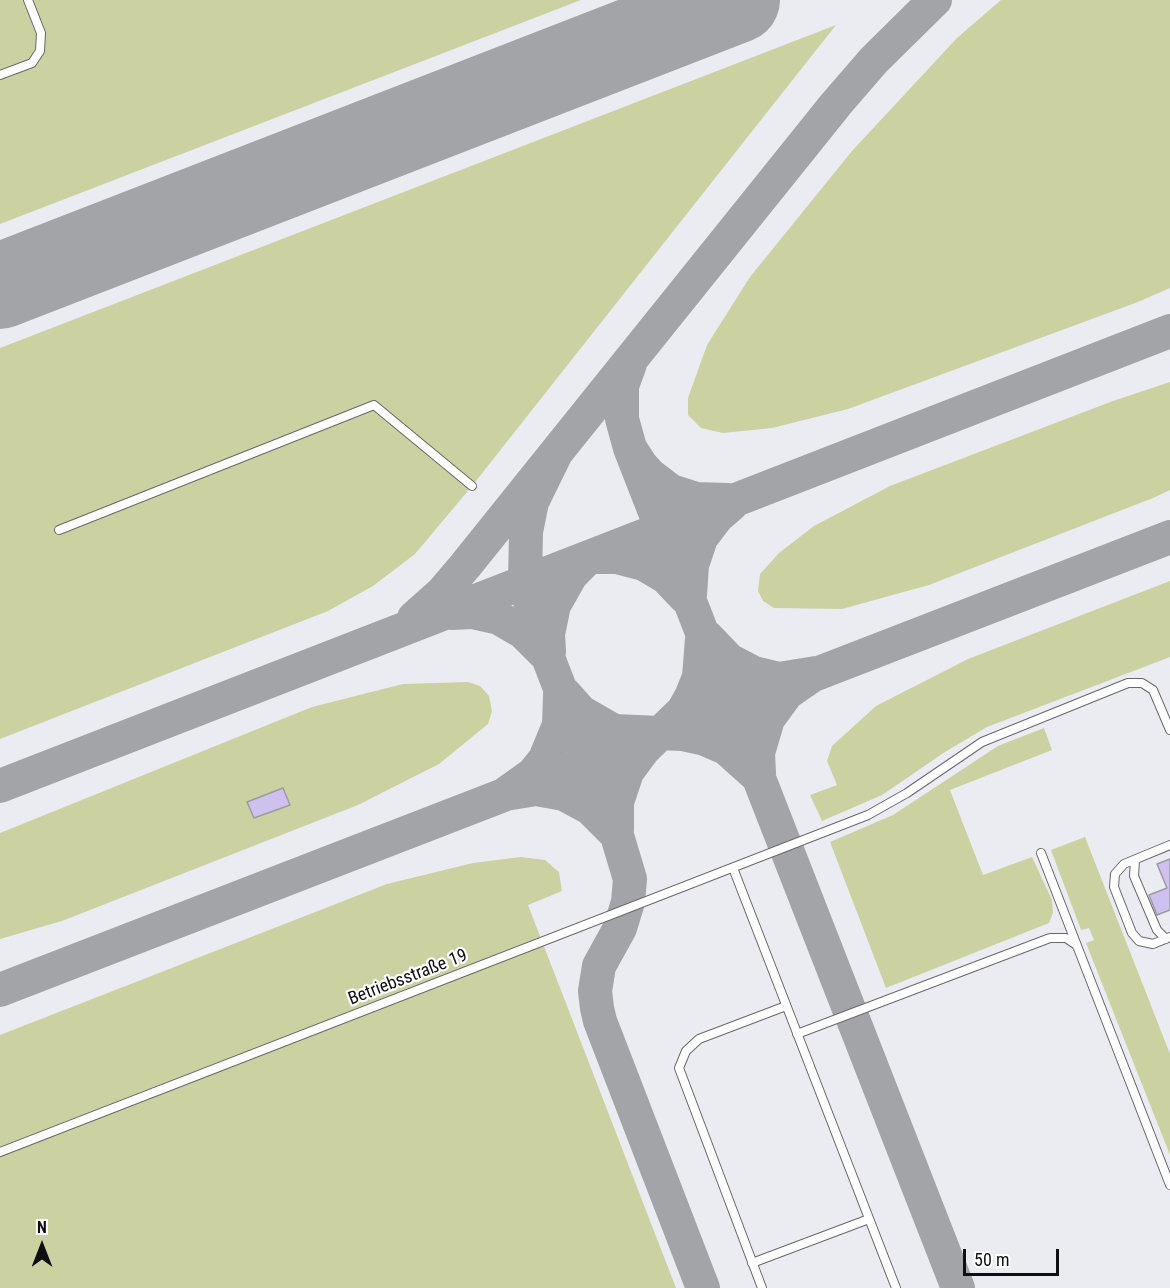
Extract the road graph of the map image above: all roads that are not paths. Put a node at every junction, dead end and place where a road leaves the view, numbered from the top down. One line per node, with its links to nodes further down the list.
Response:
1 (28, 0): 2 (lane)
2 (0, 75)
3 (472, 486): 4 (lane)
4 (59, 530)
5 (1170, 730): 9 (lane, Betriebsstraße 19)
6 (1170, 845): 8 (lane)
7 (1041, 853): 11 (lane)
8 (1135, 860): 10 (lane); 10 (lane)
9 (733, 868): 12 (lane); 14 (lane, Betriebsstraße 19)
10 (1168, 938)
11 (1075, 944): 13 (lane); 15 (lane)
12 (786, 1006): 13 (lane); 17 (lane)
13 (797, 1034): 16 (lane)
14 (0, 1152)
15 (1170, 1185)
16 (869, 1219): 17 (lane); 19 (lane)
17 (752, 1263): 18 (lane)
18 (762, 1288)
19 (896, 1288)

